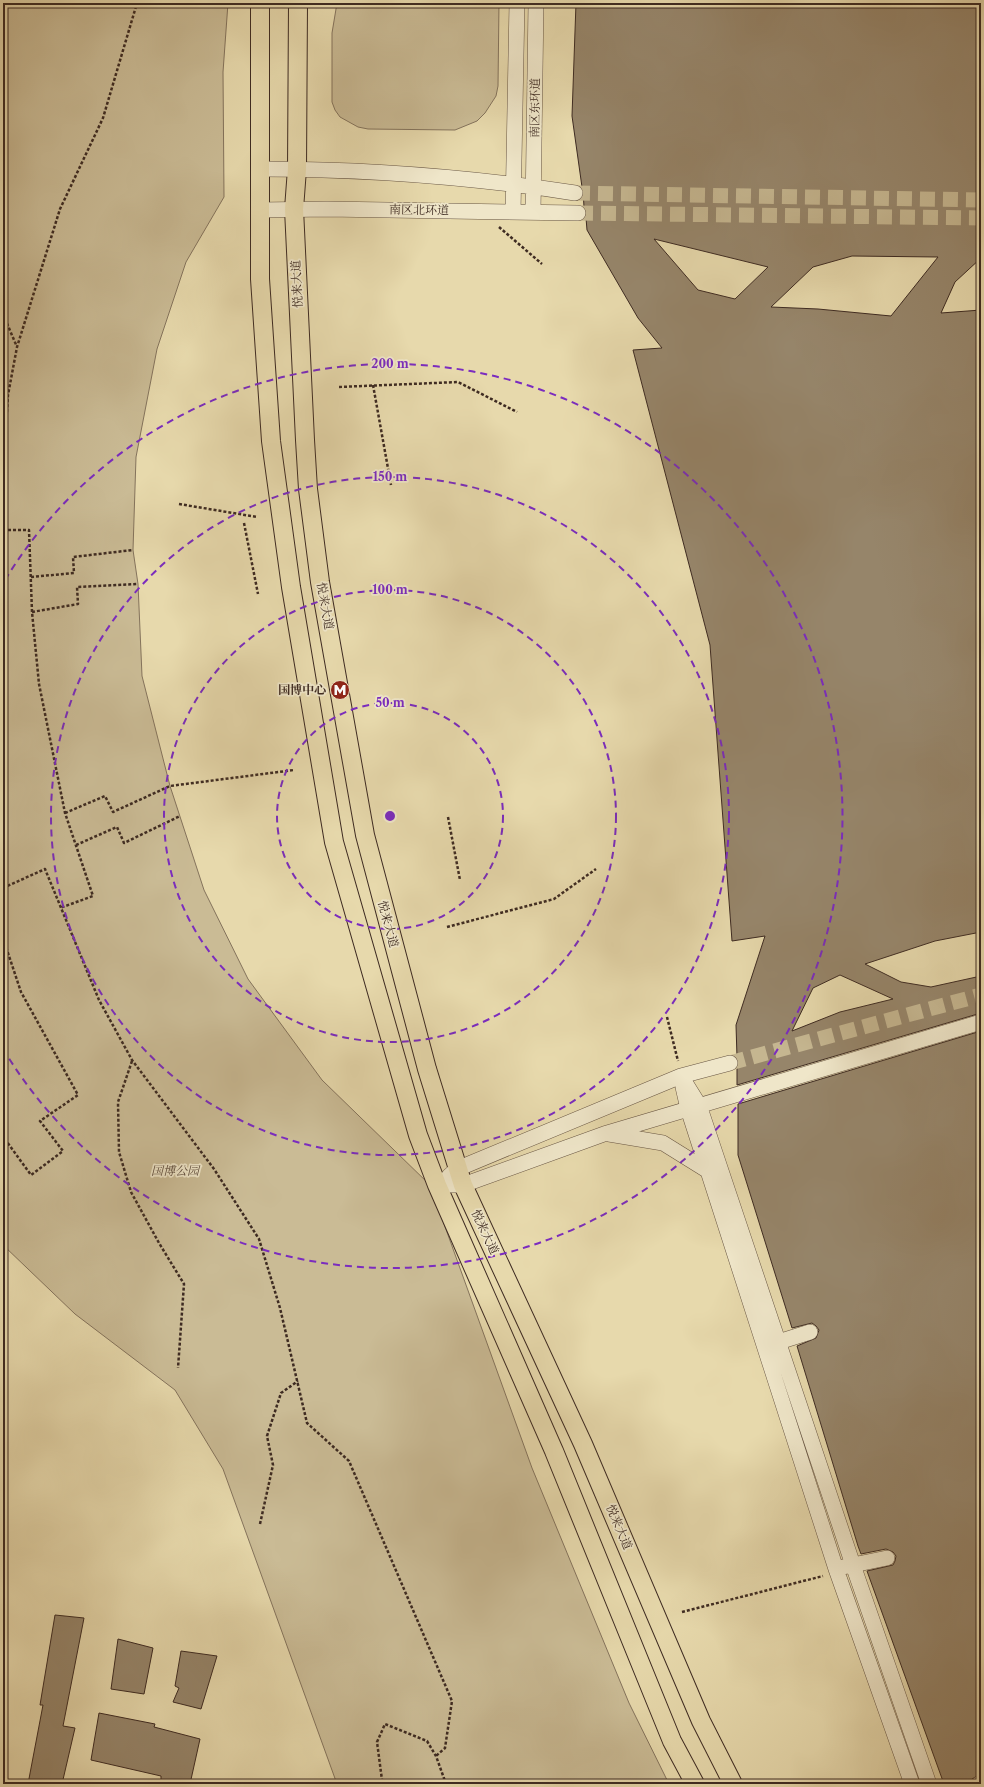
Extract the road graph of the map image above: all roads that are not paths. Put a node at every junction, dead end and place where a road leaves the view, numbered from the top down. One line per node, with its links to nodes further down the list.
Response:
1 (260, 3): 5 (main road, 悦来大道)
2 (298, 3): 6 (main road, 悦来大道)
3 (517, 3): 7 (street, 南区东环道)
4 (536, 3): 8 (street, 南区东环道)
5 (260, 169): 6 (street); 10 (main road, 悦来大道)
6 (297, 169): 7 (street); 11 (main road, 悦来大道)
7 (513, 184): 8 (street); 12 (street, 南区东环道)
8 (533, 187): 9 (street); 13 (street, 南区东环道)
9 (575, 193)
10 (260, 210): 11 (street, 南区北环道); 22 (main road, 悦来大道)
11 (294, 210): 12 (street, 南区北环道); 21 (main road, 悦来大道)
12 (513, 212): 13 (street, 南区北环道)
13 (533, 212): 14 (street, 南区北环道)
14 (578, 213)
15 (981, 1022): 18 (street)
16 (730, 1063): 17 (street)
17 (680, 1076): 18 (street); 21 (street)
18 (694, 1107): 19 (street); 20 (street); 24 (street)
19 (604, 1134): 20 (street); 21 (street)
20 (708, 1171): 24 (street)
21 (460, 1177): 22 (street); 29 (main road, 悦来大道)
22 (437, 1185): 28 (main road, 悦来大道)
23 (810, 1332): 24 (street)
24 (772, 1344): 26 (street); 27 (street)
25 (888, 1558): 26 (street)
26 (853, 1565): 27 (street); 31 (street)
27 (836, 1569): 30 (street)
28 (695, 1784)
29 (733, 1784)
30 (912, 1784)
31 (929, 1784)

